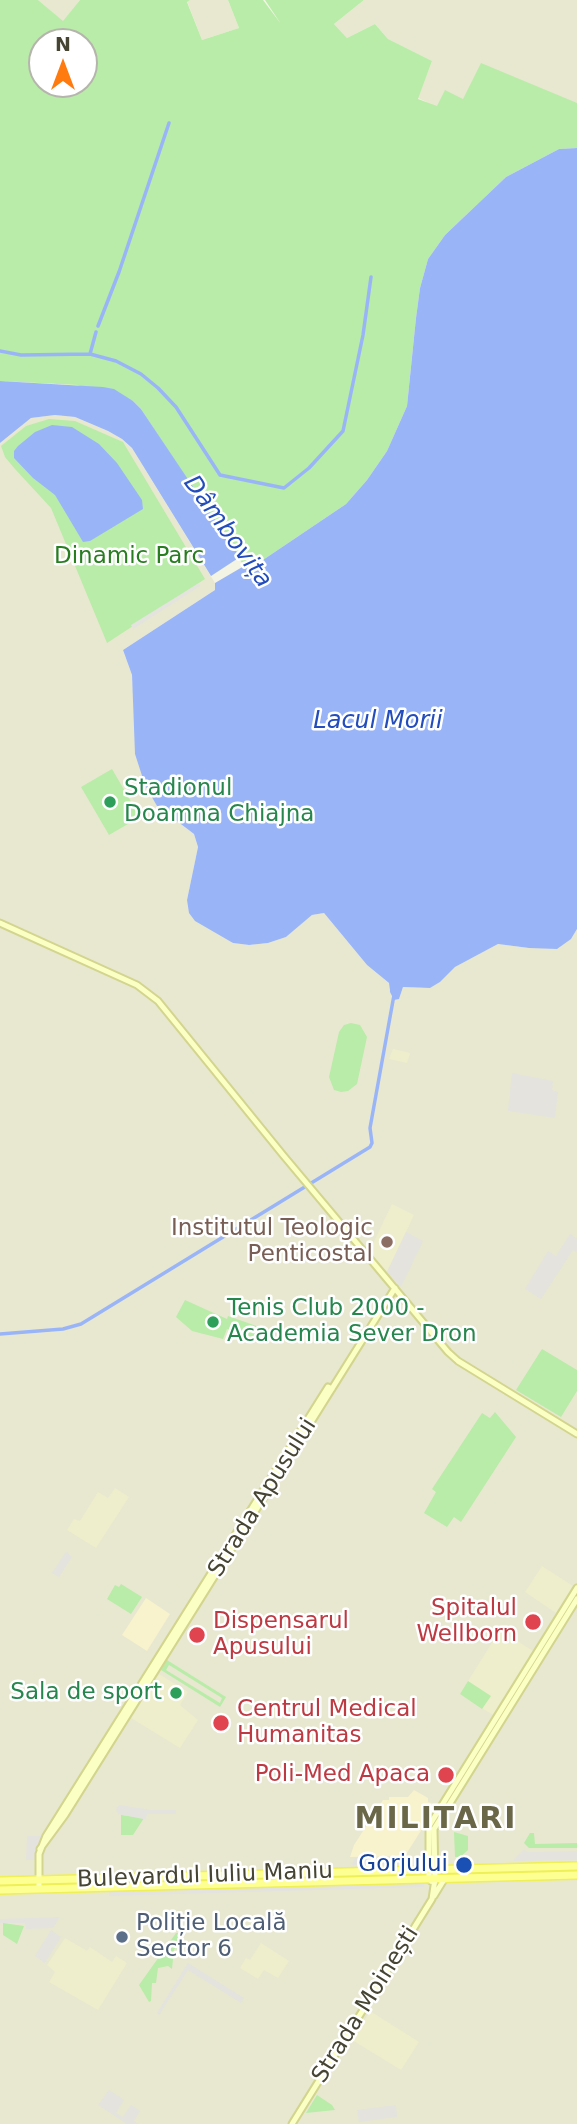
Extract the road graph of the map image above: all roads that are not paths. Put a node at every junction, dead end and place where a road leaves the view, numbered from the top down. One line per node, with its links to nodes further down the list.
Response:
1 (0, 923): 2 (main road)
2 (395, 1288): 3 (main road); 20 (main road, Strada Apusului)
3 (577, 1434)
4 (577, 1588): 6 (main road)
5 (577, 1599): 6 (main road)
6 (563, 1617): 7 (main road, Strada Moinești)
7 (431, 1856): 9 (main road); 10 (main road); 11 (main road, Strada Moinești)
8 (577, 1866): 9 (main road, Bulevardul Iuliu Maniu)
9 (448, 1869): 11 (main road, Bulevardul Iuliu Maniu)
10 (418, 1870): 11 (main road, Bulevardul Iuliu Maniu); 12 (main road, Bulevardul Iuliu Maniu)
11 (432, 1870): 18 (main road, Strada Moinești)
12 (332, 1872): 13 (main road, Bulevardul Iuliu Maniu); 17 (main road)
13 (224, 1875): 19 (main road); 20 (main road, Bulevardul Iuliu Maniu)
14 (577, 1875): 15 (main road, Bulevardul Iuliu Maniu)
15 (445, 1878): 18 (main road, Bulevardul Iuliu Maniu); 22 (main road)
16 (0, 1881): 20 (main road, Bulevardul Iuliu Maniu)
17 (333, 1881): 18 (main road, Bulevardul Iuliu Maniu); 19 (main road, Bulevardul Iuliu Maniu)
18 (433, 1881): 22 (main road, Strada Moinești)
19 (224, 1884): 20 (main road, Bulevardul Iuliu Maniu)
20 (39, 1885): 21 (main road, Bulevardul Iuliu Maniu)
21 (0, 1890)
22 (432, 1899): 23 (main road, Strada Moinești)
23 (292, 2124)

